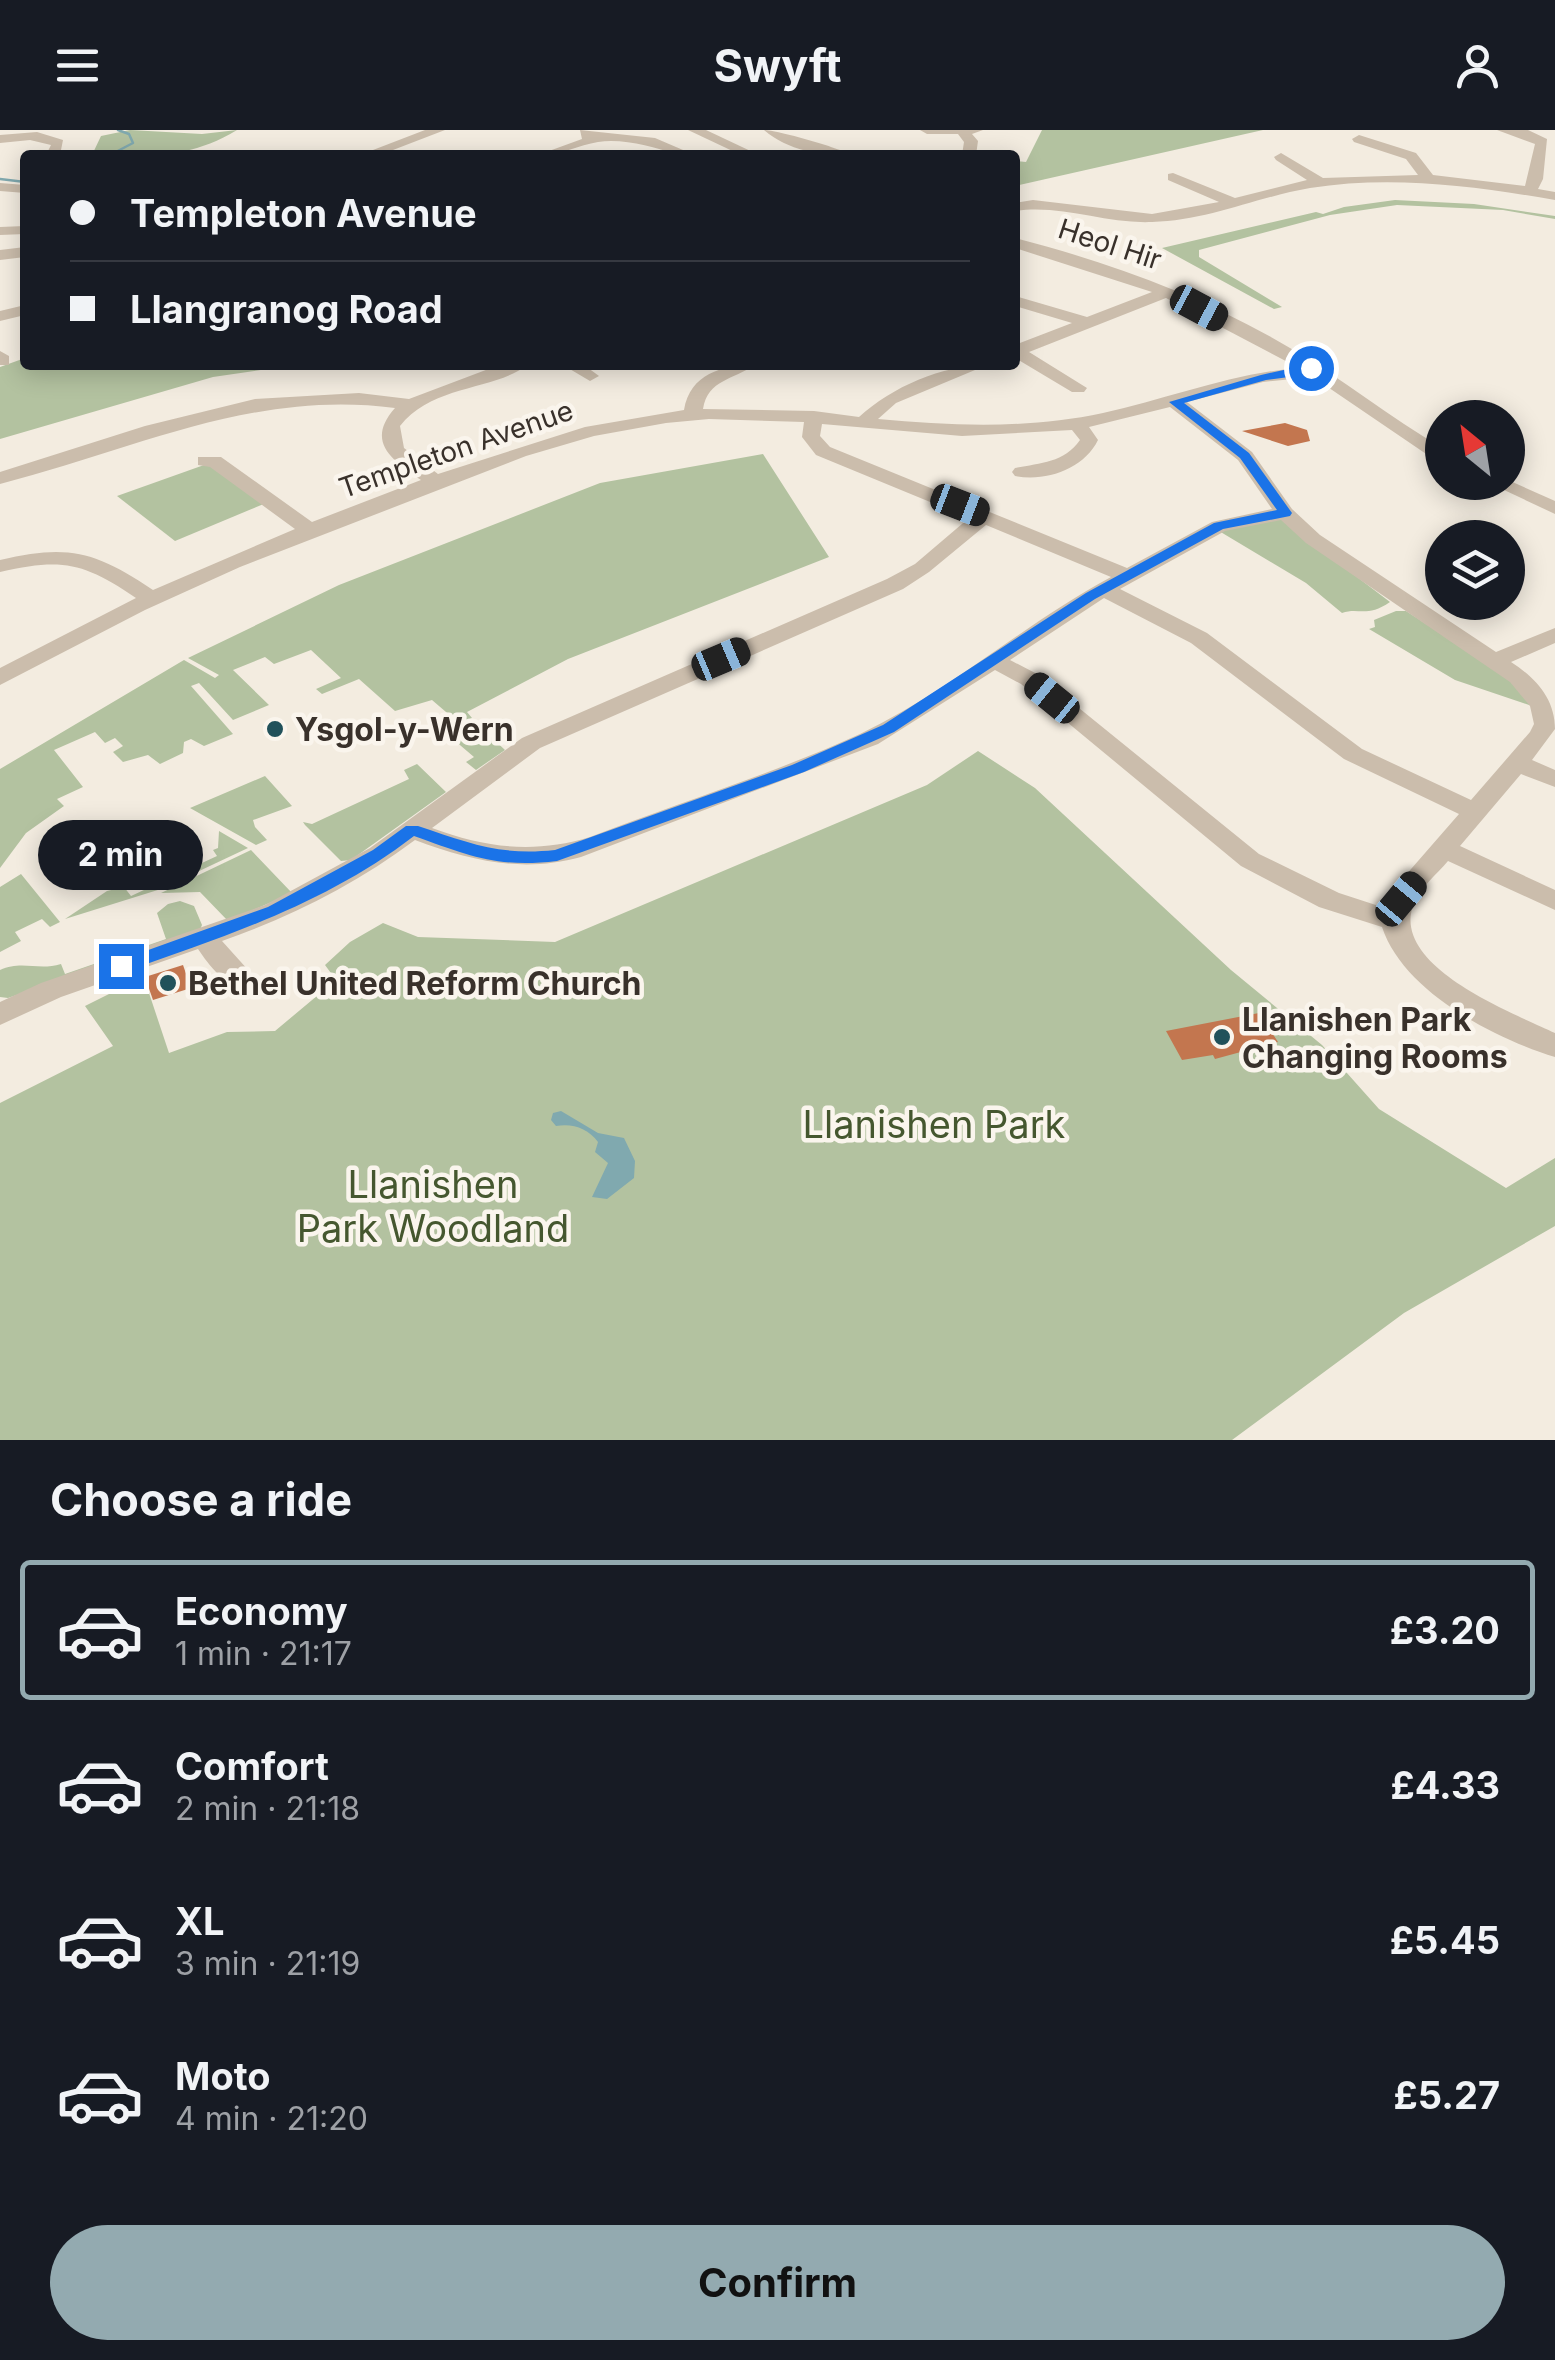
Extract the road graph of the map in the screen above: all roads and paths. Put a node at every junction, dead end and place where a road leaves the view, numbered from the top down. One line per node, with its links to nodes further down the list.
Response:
1 (438, 130): 11 (street)
2 (698, 130): 14 (street)
3 (770, 130): 15 (street)
4 (927, 130): 6 (street)
5 (1504, 130): 20 (street)
6 (970, 131)
7 (589, 133): 12 (street); 13 (street)
8 (1359, 138): 18 (street)
9 (0, 139): 10 (street)
10 (55, 150)
11 (381, 150)
12 (562, 150)
13 (676, 150)
14 (741, 150)
15 (824, 150)
16 (1281, 158): 19 (street)
17 (1173, 178): 22 (street)
18 (1429, 180): 19 (street); 20 (street)
19 (1322, 182): 22 (street)
20 (1528, 191): 21 (street)
21 (1555, 196)
22 (1230, 202): 23 (street)
23 (1020, 206)
24 (1020, 244): 25 (street, Heol Hir)
25 (1168, 292): 27 (street); 34 (street, Heol Hir)
26 (1020, 303): 27 (street)
27 (1088, 323): 28 (street)
28 (1020, 349)
29 (1020, 354): 36 (street)
30 (504, 370): 38 (street)
31 (580, 370): 35 (street)
32 (732, 370): 39 (street)
33 (965, 370): 41 (street)
34 (1316, 370): 37 (street, Templeton Avenue); 43 (street, Heol Hir)
35 (590, 376)
36 (1078, 388)
37 (1175, 402): 42 (street, Templeton Avenue); 50 (street)
38 (411, 404): 46 (street); 47 (street)
39 (694, 415): 40 (street, Templeton Avenue); 47 (street, Templeton Avenue)
40 (814, 416): 41 (street, Templeton Avenue); 51 (street)
41 (866, 420): 42 (street, Templeton Avenue)
42 (1078, 425): 45 (street)
43 (1425, 444)
44 (204, 462): 52 (street)
45 (1022, 472)
46 (0, 478)
47 (436, 482): 52 (street, Templeton Avenue)
48 (1525, 495): 49 (street)
49 (1555, 508)
50 (1285, 513): 54 (street); 58 (street)
51 (985, 515): 54 (street); 65 (street)
52 (309, 530): 56 (street, Templeton Avenue)
53 (0, 566): 56 (street)
54 (1128, 576): 55 (street)
55 (1103, 589): 59 (street); 64 (street)
56 (152, 599): 60 (street, Templeton Avenue)
57 (1555, 635): 58 (street)
58 (1497, 660): 61 (street)
59 (995, 661): 65 (street); 68 (street)
60 (0, 678)
61 (1550, 713): 62 (street)
62 (1517, 763): 63 (street); 64 (street)
63 (1555, 780)
64 (1475, 812): 66 (street)
65 (412, 830): 69 (street)
66 (1444, 849): 67 (street); 68 (street)
67 (1555, 901)
68 (1394, 922): 72 (street)
69 (206, 938): 70 (street); 71 (street)
70 (244, 981)
71 (0, 1014)
72 (1555, 1046)

